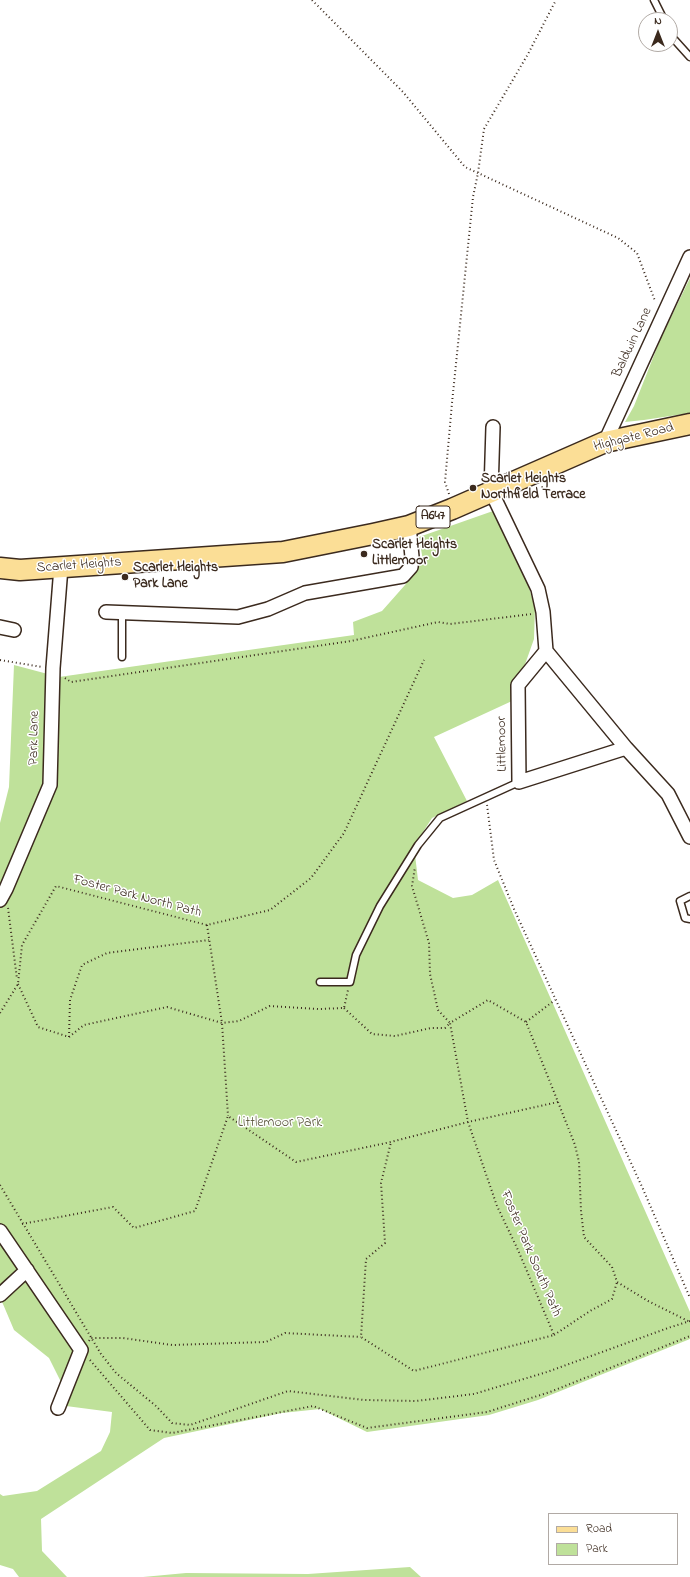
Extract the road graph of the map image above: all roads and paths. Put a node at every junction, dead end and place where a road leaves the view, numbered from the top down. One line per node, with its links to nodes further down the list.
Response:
1 (312, 0): 7 (path)
2 (556, 0): 7 (path)
3 (654, 0): 4 (lane)
4 (660, 12)
5 (678, 43): 6 (lane)
6 (690, 57)
7 (478, 173): 9 (path); 14 (path)
8 (690, 257): 9 (street, Baldwin Lane)
9 (663, 317): 12 (street, Baldwin Lane)
10 (690, 424): 12 (main road, Highgate Road / A647)
11 (493, 428): 13 (street)
12 (605, 442): 13 (main road, Highgate Road / A647)
13 (491, 491): 14 (main road, A647); 19 (street)
14 (452, 509): 15 (main road, A647)
15 (409, 526): 16 (main road, Scarlet Heights / A647); 20 (street)
16 (61, 567): 17 (main road, Scarlet Heights / A647); 27 (street, Park Lane)
17 (0, 568)
18 (106, 612): 20 (street)
19 (543, 612): 23 (street); 27 (path)
20 (122, 613): 24 (lane)
21 (0, 627): 22 (street)
22 (14, 630)
23 (546, 651): 28 (street); 29 (street, Littlemoor)
24 (122, 657)
25 (0, 660): 27 (path)
26 (424, 660): 36 (path, Foster Park North Path)
27 (53, 668): 33 (street, Park Lane)
28 (626, 748): 29 (street, Littlemoor); 31 (street)
29 (519, 782): 30 (lane)
30 (486, 798): 32 (lane); 41 (path)
31 (690, 837)
32 (418, 845): 39 (lane); 46 (path)
33 (3, 895): 40 (path)
34 (690, 896): 35 (lane)
35 (690, 919)
36 (207, 925): 37 (path); 40 (path, Foster Park North Path)
37 (209, 940): 45 (path); 47 (path)
38 (320, 982): 39 (lane)
39 (350, 982): 42 (path)
40 (18, 984): 43 (path, Foster Park North Path); 47 (path)
41 (555, 1000): 44 (path); 58 (path)
42 (344, 1008): 45 (path); 46 (path)
43 (0, 1013)
44 (526, 1022): 46 (path); 48 (path)
45 (222, 1023): 47 (path); 49 (path)
46 (450, 1023): 50 (path, Foster Park South Path)
47 (69, 1037)
48 (558, 1102): 50 (path); 56 (path)
49 (228, 1116): 51 (path); 53 (path)
50 (468, 1122): 51 (path); 60 (path, Foster Park South Path)
51 (391, 1142): 62 (path)
52 (0, 1185): 53 (path)
53 (22, 1224): 63 (path)
54 (0, 1231): 55 (street)
55 (27, 1270): 57 (street); 64 (street)
56 (617, 1282): 59 (path); 60 (path)
57 (0, 1295)
58 (690, 1298)
59 (689, 1321): 63 (path)
60 (554, 1335): 62 (path, Foster Park South Path)
61 (690, 1336): 64 (path)
62 (362, 1337): 63 (path)
63 (91, 1338): 64 (path)
64 (81, 1350): 65 (street)
65 (58, 1408)

